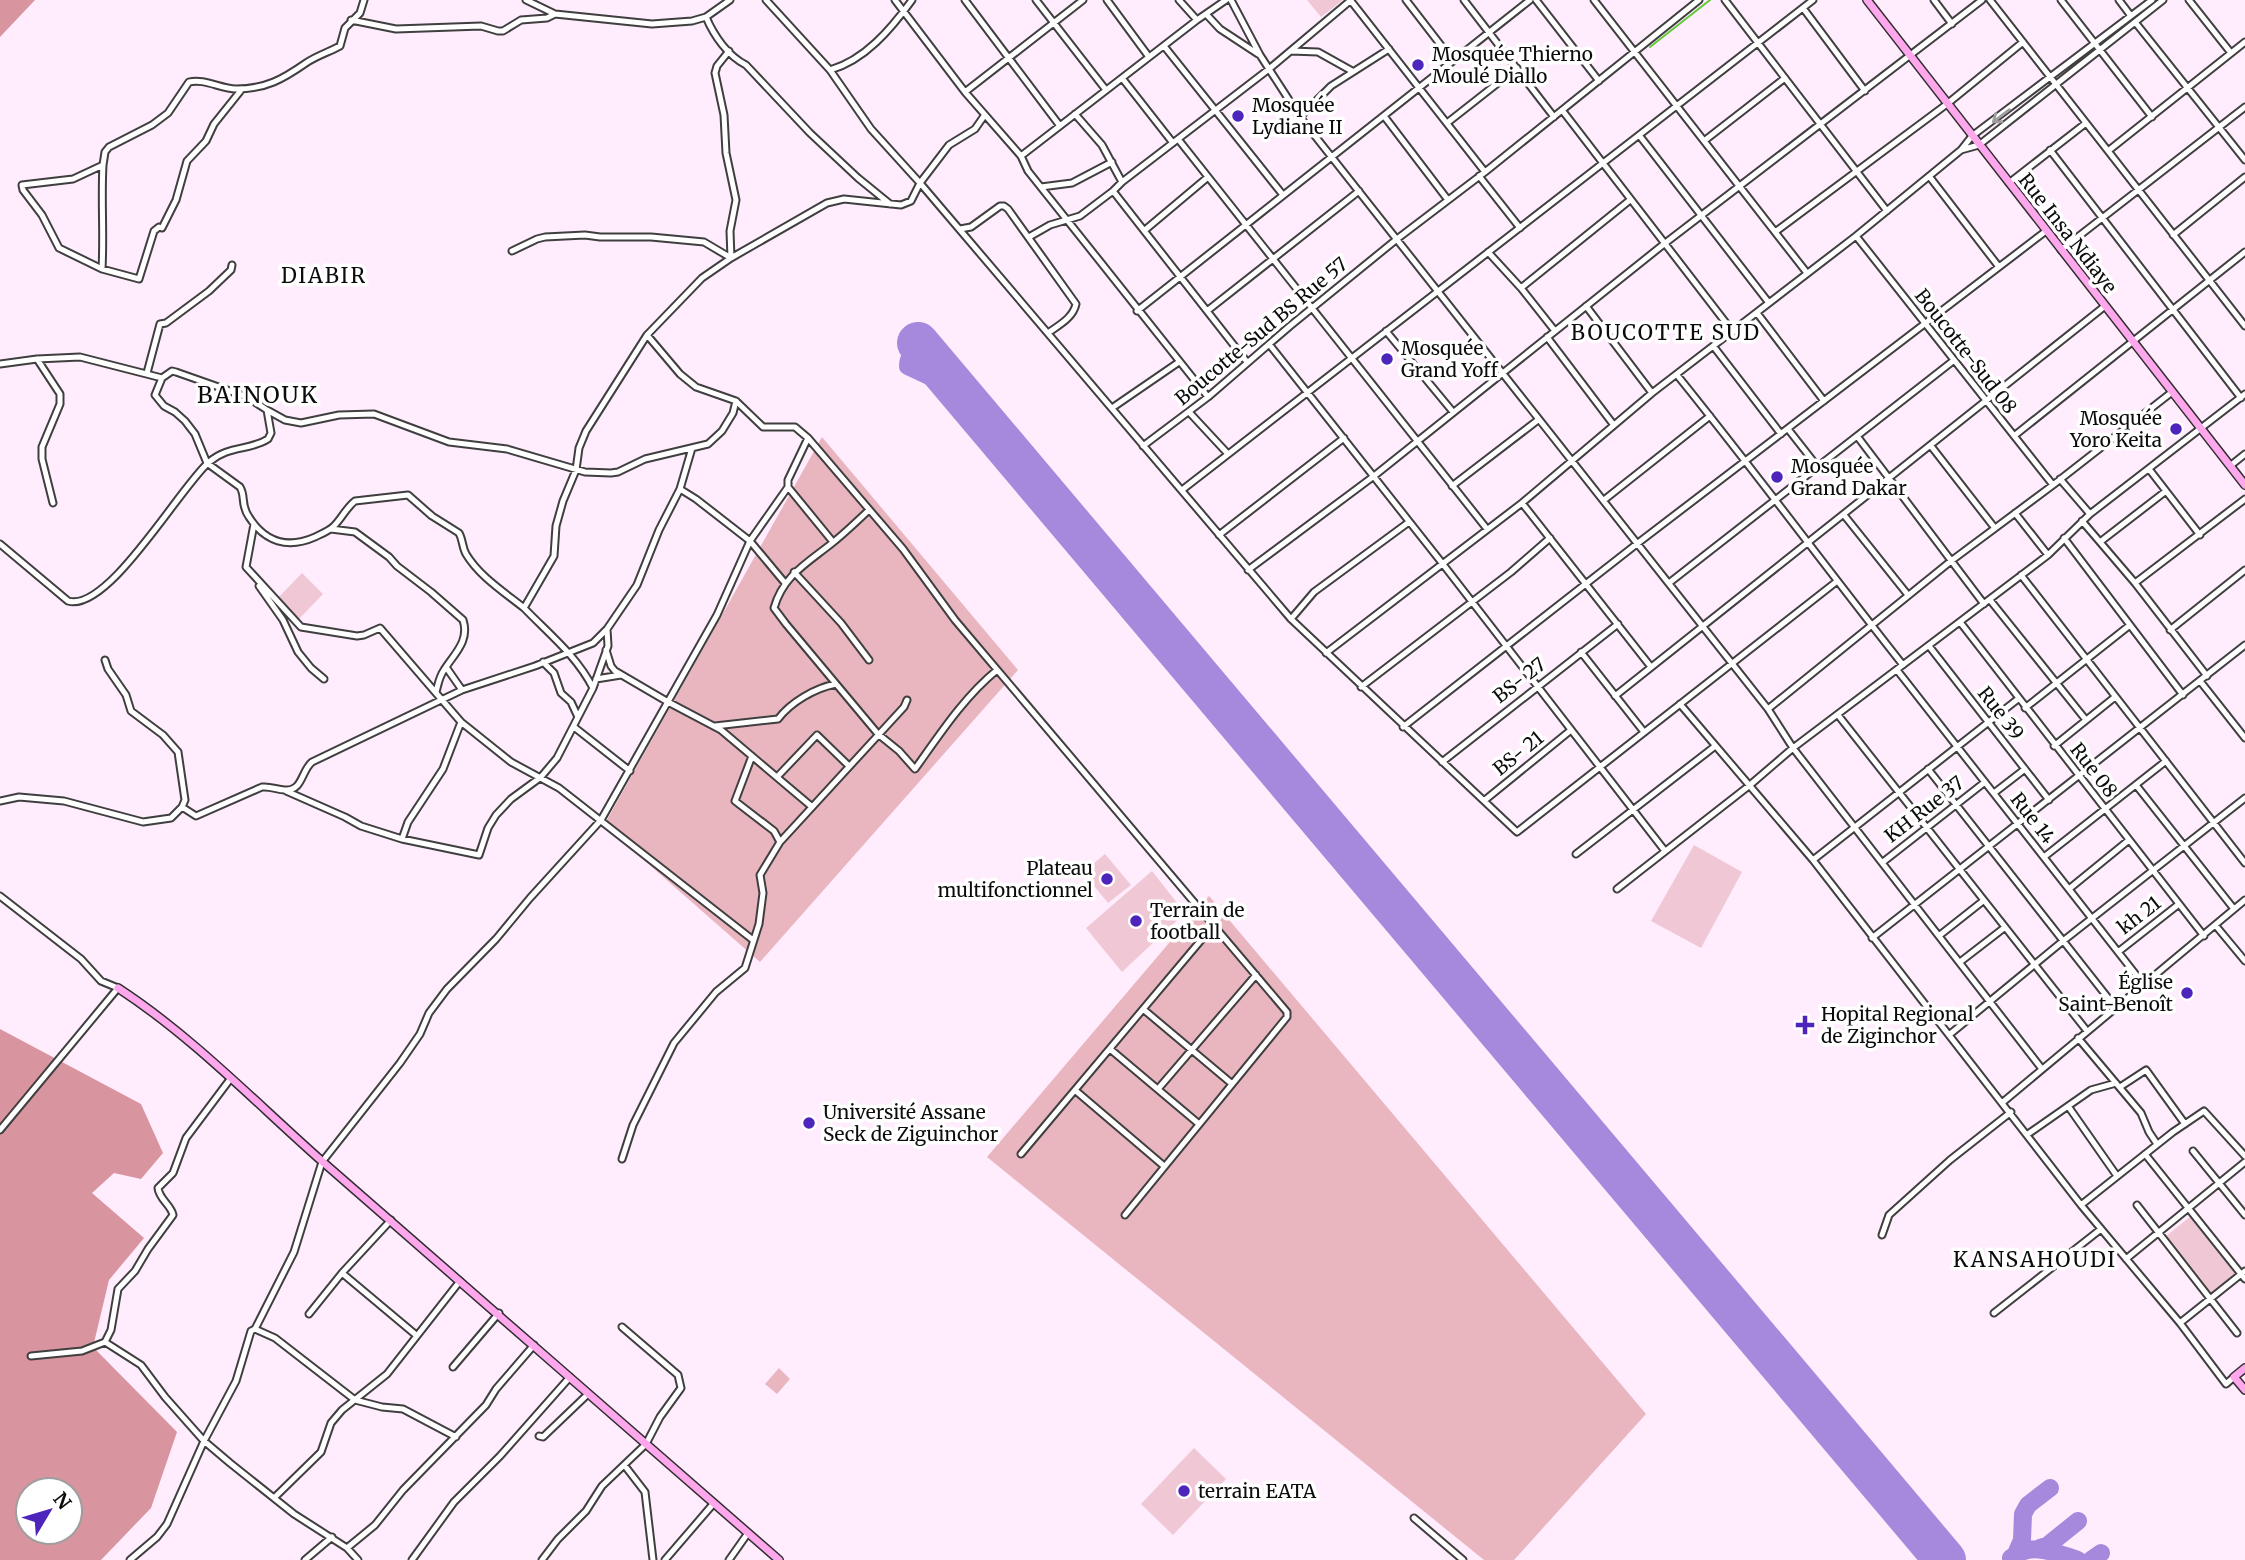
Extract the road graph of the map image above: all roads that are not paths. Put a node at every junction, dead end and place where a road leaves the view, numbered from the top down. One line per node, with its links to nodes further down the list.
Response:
1 (364, 0): 37 (street)
2 (526, 0): 34 (street)
3 (730, 0): 35 (street)
4 (766, 0): 59 (street)
5 (895, 0): 32 (street)
6 (912, 0): 32 (street)
7 (965, 0): 55 (street)
8 (1036, 0): 39 (street)
9 (1083, 0): 39 (street)
10 (1107, 0): 54 (street)
11 (1179, 0): 38 (street)
12 (1228, 0): 33 (street); 52 (street)
13 (1351, 0): 47 (street); 49 (street)
14 (1406, 0): 56 (street)
15 (1464, 0): 41 (street)
16 (1530, 0): 41 (street)
17 (1536, 0): 63 (street)
18 (1594, 0): 50 (street)
19 (1699, 0): 50 (street, Boucotte-Sud BS Rue 57)
20 (1725, 0): 44 (street)
21 (1813, 0): 31 (street)
22 (1867, 0): 53 (street, Rue Insa Ndiaye)
23 (1934, 0): 40 (street)
24 (1982, 0): 40 (street)
25 (1990, 0): 42 (street)
26 (2061, 0): 46 (street)
27 (2119, 0): 36 (street)
28 (2152, 0): 36 (street)
29 (2163, 0): 36 (street)
30 (2189, 0): 51 (street)
31 (1803, 8): 44 (street); 69 (street)
32 (904, 11): 59 (street); 70 (street)
33 (1206, 13): 38 (street); 52 (street)
34 (555, 14): 35 (street); 37 (street)
35 (706, 18): 48 (street)
36 (2133, 19): 46 (street); 65 (street)
37 (351, 20): 67 (street)
38 (1197, 20): 45 (street)
39 (1054, 23): 55 (street); 68 (street)
40 (1952, 24): 53 (street)
41 (1489, 33): 56 (street); 57 (street)
42 (2023, 42): 64 (street); 71 (street)
43 (2245, 42): 51 (street)
44 (1758, 43): 62 (street); 72 (street)
45 (1164, 46): 54 (street); 75 (street)
46 (2098, 46): 64 (street); 81 (street)
47 (1388, 49): 60 (street); 66 (street)
48 (729, 51): 117 (street); 137 (street)
49 (1291, 51): 58 (street); 60 (street)
50 (1634, 52): 63 (street, Boucotte-Sud BS Rue 57); 72 (street)
51 (2231, 53): 65 (street)
52 (1260, 55): 58 (street)
53 (1910, 56): 69 (street); 71 (street, Rue Insa Ndiaye)
54 (1149, 57): 61 (street)
55 (1010, 58): 70 (street); 85 (street)
56 (1453, 61): 66 (street)
57 (1517, 68): 80 (street); 82 (street)
58 (1269, 69): 75 (street); 79 (street)
59 (830, 70): 107 (street)
60 (1352, 71): 79 (street)
61 (1122, 78): 68 (street); 89 (street)
62 (1785, 78): 84 (street); 90 (street)
63 (1599, 81): 74 (street, Boucotte-Sud BS Rue 57)
64 (2053, 81): 83 (street); 88 (street, one-way to 88); 91 (street)
65 (2189, 87): 81 (street); 86 (street)
66 (1419, 88): 78 (street); 82 (street)
67 (242, 89): 100 (street); 141 (street)
68 (1107, 90): 76 (street)
69 (1865, 91): 84 (street)
70 (965, 92): 77 (street)
71 (1948, 104): 88 (street, Rue Insa Ndiaye); 101 (street)
72 (1677, 105): 87 (street); 90 (street)
73 (2245, 107): 86 (street)
74 (1562, 110): 80 (street, Boucotte-Sud BS Rue 57); 99 (street)
75 (1216, 111): 89 (street); 114 (street)
76 (1075, 114): 85 (street); 98 (street)
77 (984, 116): 95 (street); 107 (street)
78 (1384, 116): 96 (street); 115 (street)
79 (1300, 117): 96 (street)
80 (1554, 117): 102 (street, Boucotte-Sud BS Rue 57)
81 (2152, 117): 94 (street)
82 (1447, 122): 102 (street)
83 (2086, 123): 93 (street); 94 (street)
84 (1822, 125): 101 (street); 110 (street)
85 (1060, 126): 95 (street)
86 (2220, 127): 97 (street); 111 (street)
87 (1639, 135): 99 (street); 119 (street)
88 (1972, 136): 91 (street, Rue Insa Ndiaye); 92 (street)
89 (1176, 141): 104 (street); 106 (street)
90 (1704, 141): 110 (street)
91 (1979, 145): 92 (street); 108 (street, Rue Insa Ndiaye)
92 (1961, 150): 103 (street)
93 (2050, 150): 108 (street); 120 (street)
94 (2108, 151): 111 (street)
95 (1021, 156): 109 (street)
96 (1332, 157): 113 (street); 114 (street)
97 (2245, 160)
98 (1112, 162): 106 (street); 109 (street)
99 (1602, 163): 116 (street); 123 (street)
100 (103, 165): 141 (street); 141 (street)
101 (1858, 170): 118 (street); 127 (street)
102 (1482, 174): 115 (street, Boucotte-Sud BS Rue 57); 123 (street)
103 (1928, 176): 118 (street); 140 (street)
104 (1208, 177): 122 (street); 125 (street)
105 (2245, 177): 128 (street)
106 (1122, 182): 112 (street)
107 (920, 183): 117 (street); 124 (street)
108 (2009, 183): 126 (street, Rue Insa Ndiaye)
109 (1041, 187): 121 (street)
110 (1739, 187): 119 (street); 127 (street)
111 (2138, 190): 120 (street); 128 (street)
112 (1113, 191): 121 (street); 125 (street)
113 (1359, 191): 131 (street); 138 (street)
114 (1283, 195): 122 (street)
115 (1448, 200): 131 (street, Boucotte-Sud BS Rue 57)
116 (1630, 200): 132 (street); 145 (street)
117 (890, 205): 137 (street)
118 (1887, 211): 129 (street)
119 (1701, 215): 132 (street); 147 (street)
120 (2102, 218): 133 (street); 153 (street)
121 (1066, 219): 130 (street); 151 (street)
122 (1246, 225): 138 (street); 143 (street)
123 (1520, 228): 135 (street)
124 (960, 229): 130 (street); 160 (street)
125 (1145, 230): 143 (street)
126 (2046, 231): 133 (street, Rue Insa Ndiaye); 140 (street)
127 (1775, 232): 142 (street)
128 (2173, 235): 144 (street)
129 (1856, 236): 142 (street); 155 (street, Boucotte-Sud 08)
130 (1029, 237): 160 (street)
131 (1396, 239): 146 (street); 150 (street, Boucotte-Sud BS Rue 57)
132 (1664, 244): 148 (street); 159 (street)
133 (2061, 250): 149 (street, Rue Insa Ndiaye)
134 (512, 251): 137 (street)
135 (1488, 252): 145 (street); 146 (street)
136 (2245, 252): 144 (street)
137 (731, 258): 161 (street)
138 (1273, 259): 150 (street); 152 (street)
139 (232, 265): 172 (street)
140 (1999, 267): 155 (street)
141 (102, 268)
142 (1807, 273): 147 (street)
143 (1181, 276): 151 (street); 152 (street)
144 (2209, 281): 153 (street); 156 (street)
145 (1521, 288): 158 (street)
146 (1437, 291): 157 (street); 173 (street)
147 (1769, 303): 154 (street)
148 (1586, 306): 158 (street); 178 (street)
149 (2105, 306): 163 (street, Rue Insa Ndiaye); 183 (street)
150 (1312, 308): 164 (street, Boucotte-Sud BS Rue 57); 166 (street)
151 (1137, 310): 169 (street)
152 (1207, 310): 170 (street)
153 (2172, 310): 163 (street); 179 (street)
154 (1757, 313): 159 (street); 182 (street)
155 (1924, 324): 168 (street, Boucotte-Sud 08); 182 (street)
156 (2245, 326)
157 (1386, 331): 166 (street); 187 (street)
158 (1555, 331): 162 (street)
159 (1733, 332): 165 (street)
160 (1048, 333): 184 (street)
161 (646, 335): 181 (street); 210 (street)
162 (1547, 337): 173 (street); 190 (street)
163 (2133, 341): 177 (street, Rue Insa Ndiaye); 195 (street)
164 (1269, 344): 170 (street, Boucotte-Sud BS Rue 57); 176 (street)
165 (1714, 347): 174 (street); 193 (street)
166 (1351, 358): 176 (street); 198 (street)
167 (37, 359): 171 (street); 172 (street); 224 (street)
168 (1954, 361): 183 (street, Boucotte-Sud 08); 194 (street)
169 (1179, 362): 180 (street); 184 (street)
170 (1247, 362): 180 (street, Boucotte-Sud BS Rue 57)
171 (0, 364)
172 (147, 373): 175 (street)
173 (1503, 374): 187 (street); 189 (street)
174 (1677, 375): 178 (street); 188 (street)
175 (162, 378): 185 (street); 206 (street)
176 (1307, 392): 197 (street); 202 (street)
177 (2172, 392): 192 (street, Rue Insa Ndiaye); 213 (street)
178 (1652, 393): 190 (street)
179 (2243, 396): 192 (street)
180 (1208, 397): 186 (street, Boucotte-Sud BS Rue 57)
181 (736, 401): 196 (street); 201 (street)
182 (1824, 401): 191 (street)
183 (1986, 402): 195 (street, Boucotte-Sud 08); 200 (street)
184 (1112, 408): 199 (street)
185 (267, 410): 206 (street); 210 (street)
186 (1189, 412): 199 (street, Boucotte-Sud BS Rue 57); 202 (street)
187 (1453, 412): 198 (street)
188 (1710, 416): 204 (street); 223 (street)
189 (1538, 420): 205 (street); 216 (street)
190 (1614, 424): 205 (street)
191 (1788, 429): 193 (street); 207 (street)
192 (2202, 429): 208 (street, Rue Insa Ndiaye); 209 (street)
193 (1781, 434): 204 (street)
194 (1857, 436): 207 (street); 212 (street)
195 (2014, 436): 214 (street, Boucotte-Sud 08)
196 (808, 438): 217 (street); 226 (street)
197 (1344, 438): 211 (street); 236 (street)
198 (1416, 442): 211 (street); 216 (street)
199 (1143, 446): 219 (street)
200 (1931, 446): 212 (street); 233 (street)
201 (692, 448): 210 (street); 218 (street)
202 (1228, 454): 219 (street)
203 (2245, 454): 208 (street)
204 (1746, 461): 221 (street); 243 (street)
205 (1573, 462): 223 (street); 225 (street)
206 (208, 463): 232 (street); 245 (street)
207 (1817, 466): 221 (street)
208 (2230, 466): 215 (street, Rue Insa Ndiaye)
209 (2149, 469): 220 (street); 228 (street)
210 (576, 470): 263 (street)
211 (1374, 476): 231 (street); 250 (street)
212 (1889, 479): 229 (street); 247 (street)
213 (2060, 479): 214 (street); 228 (street)
214 (2053, 485): 227 (street)
215 (2245, 485)
216 (1452, 486): 235 (street)
217 (788, 487): 240 (street); 241 (street)
218 (680, 489): 240 (street); 270 (street)
219 (1182, 490): 236 (street)
220 (2166, 491): 237 (street); 242 (street)
221 (1774, 499): 244 (street); 256 (street)
222 (2245, 499): 237 (street)
223 (1604, 500): 243 (street)
224 (53, 503)
225 (1522, 503): 235 (street); 238 (street)
226 (868, 511): 241 (street); 287 (street)
227 (2015, 513): 233 (street); 246 (street)
228 (2090, 514): 230 (street)
229 (1844, 515): 244 (street); 259 (street)
230 (2082, 521): 239 (street); 242 (street)
231 (1409, 522): 248 (street); 264 (street)
232 (254, 524): 234 (street); 253 (street)
233 (1994, 527): 247 (street)
234 (331, 529): 263 (street); 285 (street)
235 (1487, 529): 248 (street)
236 (1219, 535): 250 (street)
237 (2200, 535): 257 (street)
238 (1550, 538): 258 (street); 261 (street)
239 (2064, 538): 246 (street); 267 (street)
240 (750, 541): 255 (street); 307 (street)
241 (833, 542): 251 (street)
242 (2100, 542): 257 (street)
243 (1638, 543): 256 (street); 258 (street)
244 (1807, 543): 254 (street); 269 (street)
245 (0, 544)
246 (2048, 555): 252 (street)
247 (1951, 561): 259 (street); 262 (street)
248 (1443, 563): 261 (street); 278 (street)
249 (2245, 569): 271 (street)
250 (1248, 570): 264 (street)
251 (794, 572): 255 (street); 280 (street)
252 (2021, 575): 260 (street); 281 (street)
253 (254, 577): 291 (street); 300 (street)
254 (1836, 582): 268 (street); 283 (street)
255 (785, 583): 295 (street)
256 (1669, 583): 269 (street)
257 (2135, 583): 271 (street)
258 (1587, 585): 266 (street); 274 (street)
259 (1908, 595): 268 (street)
260 (1990, 600): 262 (street); 294 (street)
261 (1471, 602): 274 (street); 297 (street)
262 (1983, 604): 265 (street)
263 (524, 608): 277 (street)
264 (1291, 619): 278 (street)
265 (1960, 622): 273 (street); 305 (street, Rue 08)
266 (1618, 624): 276 (street, BS- 27); 286 (street)
267 (2130, 625): 281 (street); 301 (street)
268 (1872, 626): 284 (street); 309 (street)
269 (1703, 627): 283 (street); 286 (street)
270 (607, 629): 275 (street); 277 (street)
271 (2170, 630): 290 (street)
272 (2245, 645): 290 (street)
273 (1929, 646): 284 (street); 316 (street, Rue 39)
274 (1507, 647): 296 (street); 319 (street)
275 (606, 650): 289 (street); 292 (street)
276 (1581, 652): 296 (street, BS- 27); 302 (street)
277 (569, 653): 282 (street); 298 (street)
278 (1326, 653): 297 (street)
279 (105, 660): 353 (street)
280 (869, 660)
281 (2087, 660): 294 (street); 303 (street)
282 (543, 662): 299 (street); 312 (street)
283 (1731, 664): 308 (street); 309 (street)
284 (1903, 665): 288 (street)
285 (446, 667): 299 (street); 300 (street)
286 (1651, 667): 302 (street)
287 (998, 670): 324 (street); 383 (street)
288 (1897, 670): 311 (street); 326 (street, Rue 14)
289 (621, 675): 292 (street); 307 (street)
290 (2207, 676): 293 (street)
291 (324, 679)
292 (596, 679): 298 (street)
293 (2200, 681): 301 (street); 321 (street)
294 (2057, 683): 310 (street); 313 (street)
295 (836, 684): 317 (street); 324 (street)
296 (1536, 686): 322 (street); 332 (street, BS- 27)
297 (1361, 687): 319 (street)
298 (593, 688): 312 (street)
299 (462, 690): 304 (street)
300 (436, 692): 304 (street)
301 (2183, 695): 320 (street)
302 (1615, 696): 323 (street)
303 (2115, 697): 313 (street); 320 (street)
304 (443, 698): 315 (street); 344 (street)
305 (2018, 699): 310 (street, Rue 08); 316 (street)
306 (907, 700): 324 (street)
307 (668, 702): 317 (street); 337 (street)
308 (1680, 704): 323 (street); 328 (street)
309 (1768, 709): 329 (street)
310 (2025, 709): 327 (street, Rue 08)
311 (1838, 715): 329 (street); 345 (street)
312 (578, 717): 318 (street)
313 (2086, 720): 327 (street)
314 (2245, 721): 321 (street)
315 (461, 722): 340 (street); 361 (street)
316 (1988, 722): 326 (street); 336 (street, Rue 39)
317 (715, 726): 330 (street)
318 (574, 727): 337 (street); 340 (street)
319 (1403, 727): 332 (street)
320 (2140, 728): 331 (street); 339 (street)
321 (2237, 728): 325 (street)
322 (1571, 730): 334 (street); 348 (street, BS- 21)
323 (1644, 732): 334 (street)
324 (877, 734): 333 (street)
325 (2245, 738)
326 (1957, 746): 335 (street); 341 (street, Rue 14)
327 (2054, 746): 339 (street, Rue 08)
328 (1714, 747): 342 (street); 355 (street)
329 (1793, 748): 342 (street); 359 (street)
330 (752, 756): 338 (street); 363 (street)
331 (2166, 761): 343 (street); 357 (street)
332 (1442, 762): 348 (street)
333 (849, 766): 338 (street); 352 (street)
334 (1601, 767): 348 (street); 355 (street)
335 (1928, 769): 345 (street); 351 (street)
336 (2025, 769): 346 (street); 349 (street, Rue 39)
337 (630, 771): 356 (street)
338 (778, 776): 352 (street)
339 (2078, 776): 349 (street); 354 (street, Rue 08)
340 (541, 777): 356 (street); 361 (street)
341 (1985, 782): 346 (street, Rue 14); 351 (street, KH Rue 37)
342 (1750, 785): 366 (street); 369 (street)
343 (2136, 785): 354 (street); 365 (street)
344 (285, 791): 353 (street); 361 (street)
345 (1898, 792): 359 (street); 360 (street)
346 (1994, 793): 358 (street, Rue 14)
347 (2245, 798): 357 (street)
348 (1485, 800)
349 (2049, 800): 358 (street)
350 (0, 801): 353 (street)
351 (1956, 804): 360 (street, KH Rue 37); 364 (street)
352 (811, 806): 363 (street)
353 (182, 807)
354 (2105, 809): 362 (street, Rue 08); 368 (street)
355 (1634, 810): 366 (street); 367 (street)
356 (601, 820): 389 (street); 427 (street)
357 (2214, 822): 365 (street); 371 (street)
358 (2018, 824): 364 (street); 368 (street, Rue 14)
359 (1854, 826): 369 (street); 370 (street)
360 (1925, 828): 370 (street, KH Rue 37); 372 (street)
361 (402, 839)
362 (2129, 840): 373 (street, Rue 08); 375 (street)
363 (780, 842): 389 (street)
364 (1989, 846): 372 (street); 390 (street)
365 (2185, 846): 373 (street); 381 (street)
366 (1665, 851): 374 (street)
367 (1576, 854)
368 (2043, 857): 375 (street, Rue 14)
369 (1813, 860): 388 (street)
370 (1883, 862): 379 (street)
371 (2245, 863)
372 (1958, 870): 378 (street); 379 (street)
373 (2153, 870): 380 (street, Rue 08); 382 (street)
374 (1617, 889)
375 (2069, 889): 382 (street, Rue 14)
376 (0, 896): 399 (street)
377 (2245, 900): 381 (street)
378 (1983, 901): 385 (street); 386 (street)
379 (1916, 903): 386 (street); 388 (street)
380 (2179, 904): 387 (street, Rue 08); 392 (street, kh 21)
381 (2234, 909): 384 (street)
382 (2091, 918): 390 (street); 392 (street, Rue 14)
383 (1213, 926): 397 (street); 402 (street)
384 (2216, 926): 387 (street); 393 (street)
385 (2004, 928): 395 (street); 396 (street)
386 (1940, 935): 395 (street)
387 (2204, 936): 398 (street)
388 (1872, 939): 404 (street)
389 (753, 940): 426 (street)
390 (2063, 940): 396 (street); 401 (street)
391 (2245, 947): 393 (street)
392 (2118, 952): 398 (street, Rue 14)
393 (2238, 953): 394 (street)
394 (2245, 961)
395 (1960, 962): 400 (street)
396 (2034, 965): 400 (street); 403 (street)
397 (1256, 975): 407 (street); 410 (street)
398 (2144, 985): 401 (street)
399 (118, 988): 409 (street); 419 (street)
400 (1990, 1000): 404 (street); 408 (street)
401 (2116, 1008): 403 (street)
402 (1143, 1009): 406 (street); 407 (street)
403 (2087, 1031): 405 (street)
404 (1949, 1035): 414 (street)
405 (2078, 1038): 408 (street); 411 (street)
406 (1110, 1049): 412 (street); 413 (street)
407 (1192, 1050): 410 (street); 412 (street)
408 (2042, 1069): 414 (street)
409 (231, 1078): 427 (street); 454 (street)
410 (1231, 1083): 417 (street)
411 (2118, 1085): 415 (street); 418 (street); 421 (street)
412 (1158, 1089): 417 (street)
413 (1076, 1091): 423 (street); 429 (street)
414 (2003, 1102): 416 (street)
415 (2067, 1106): 420 (street); 430 (street)
416 (2011, 1112): 420 (street); 440 (street)
417 (1199, 1124): 429 (street)
418 (2185, 1124): 421 (street); 425 (street)
419 (0, 1130)
420 (2028, 1134): 432 (street)
421 (2157, 1144): 424 (street)
422 (2193, 1151): 431 (street)
423 (1021, 1154)
424 (2145, 1154): 430 (street); 434 (street)
425 (2245, 1156)
426 (622, 1159)
427 (323, 1162): 437 (street); 451 (street)
428 (2245, 1162): 431 (street)
429 (1164, 1166): 435 (street)
430 (2118, 1176): 432 (street)
431 (2219, 1183): 434 (street); 436 (street)
432 (2081, 1205): 438 (street)
433 (2137, 1205): 439 (street)
434 (2188, 1208): 439 (street); 443 (street)
435 (1125, 1215)
436 (2245, 1215)
437 (391, 1220): 442 (street); 444 (street)
438 (2101, 1229): 441 (street); 447 (street)
439 (2159, 1233): 441 (street); 445 (street)
440 (1882, 1235)
441 (2126, 1259): 449 (street)
442 (342, 1273): 448 (street); 453 (street)
443 (2244, 1275): 445 (street)
444 (460, 1281): 446 (street); 453 (street)
445 (2211, 1299): 449 (street); 452 (street)
446 (499, 1313): 455 (street); 457 (street)
447 (1994, 1313)
448 (309, 1314)
449 (2180, 1323): 460 (street)
450 (622, 1327): 467 (street)
451 (256, 1329): 463 (street); 466 (street)
452 (2237, 1333)
453 (415, 1335): 463 (street)
454 (105, 1342): 456 (street); 466 (street)
455 (534, 1345): 459 (street); 465 (street)
456 (31, 1356)
457 (453, 1367)
458 (2245, 1368): 460 (street)
459 (570, 1377): 462 (street); 478 (street)
460 (2234, 1377): 461 (street)
461 (2245, 1390)
462 (588, 1394): 464 (street); 467 (street)
463 (355, 1399): 465 (street); 469 (street)
464 (539, 1436)
465 (456, 1437): 474 (street)
466 (204, 1441): 469 (street); 475 (street)
467 (646, 1444): 468 (street); 470 (street)
468 (625, 1466): 479 (street); 480 (street)
469 (274, 1498): 473 (street)
470 (714, 1503): 472 (street); 481 (street)
471 (1414, 1518): 484 (street)
472 (748, 1533): 482 (street); 483 (street)
473 (332, 1537): 474 (street); 476 (street)
474 (347, 1548): 477 (street)
475 (130, 1560)
476 (305, 1560)
477 (358, 1560)
478 (412, 1560)
479 (542, 1560)
480 (653, 1560)
481 (665, 1560)
482 (729, 1560)
483 (779, 1560)
484 (1463, 1560)

